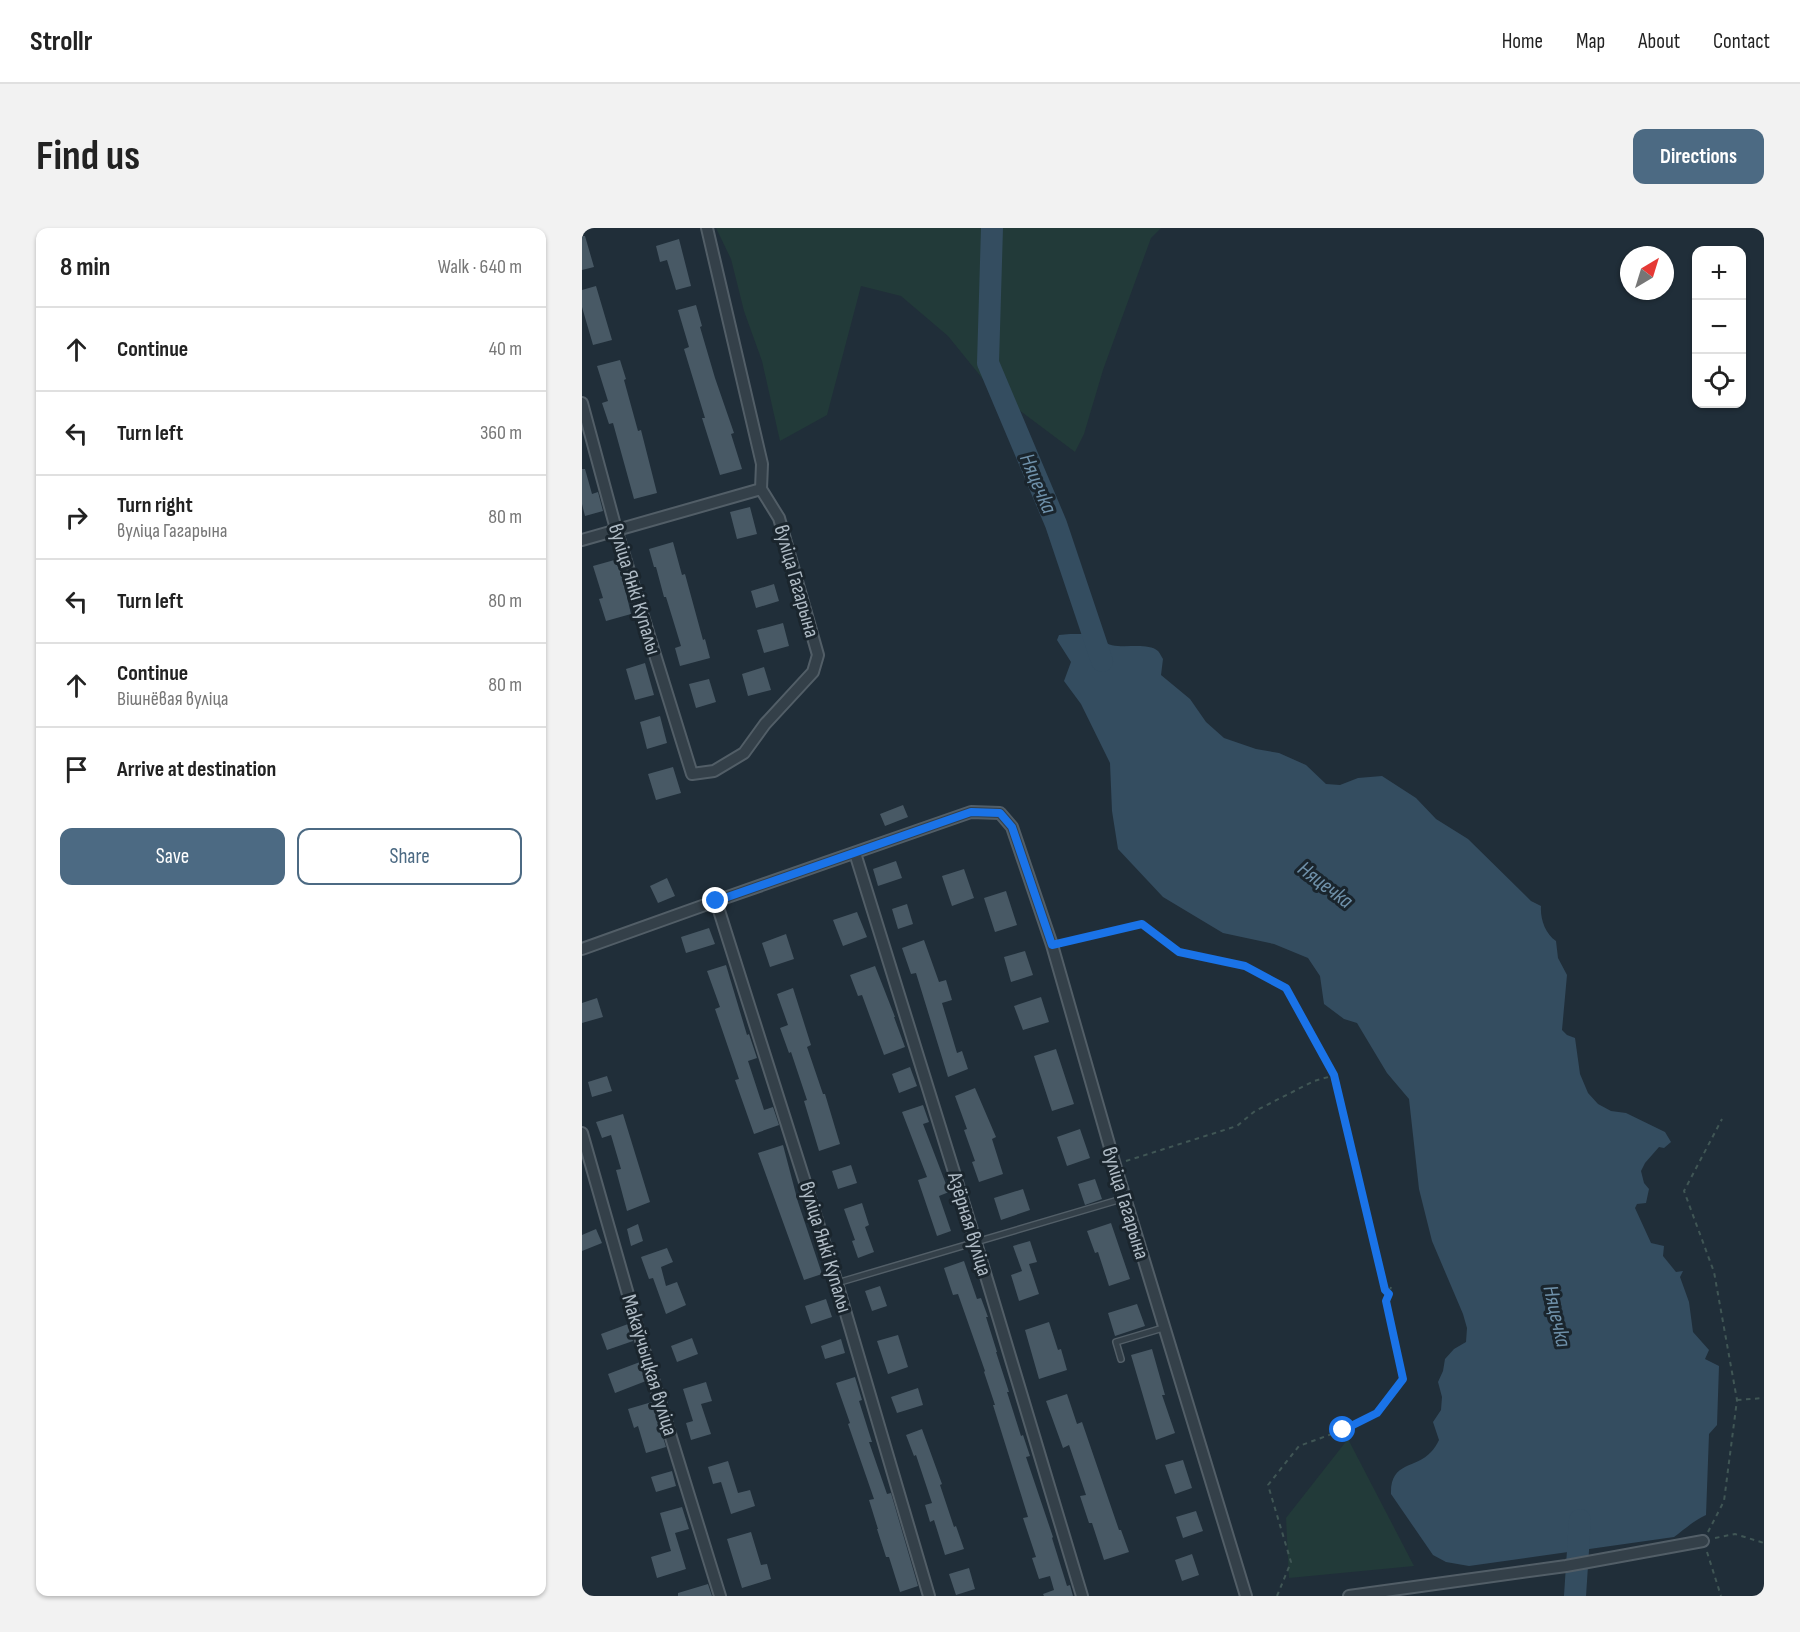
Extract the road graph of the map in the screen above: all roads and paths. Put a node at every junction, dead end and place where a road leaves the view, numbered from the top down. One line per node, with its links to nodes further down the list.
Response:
1 (707, 228): 3 (street)
2 (582, 403): 4 (street, вуліца Янкі Купалы)
3 (761, 489): 4 (street); 6 (street, вуліца Гагарына)
4 (616, 529): 5 (street); 6 (street, вуліца Янкі Купалы)
5 (582, 540)
6 (692, 774)
7 (855, 853): 8 (street); 9 (street, вуліца Гагарына); 16 (street, Азёрная вуліца)
8 (716, 901): 10 (street); 17 (street, вуліца Янкі Купалы)
9 (1052, 945): 11 (path); 14 (street, вуліца Гагарына)
10 (582, 949)
11 (1334, 1075): 14 (path); 19 (path)
12 (1722, 1119): 23 (path)
13 (582, 1133): 26 (street, Макаўчыцкая вуліца)
14 (1114, 1165): 15 (street, вуліца Гагарына)
15 (1125, 1198): 16 (lane); 20 (street, вуліца Гагарына)
16 (976, 1243): 17 (lane); 28 (street, Азёрная вуліца)
17 (837, 1283): 27 (street, вуліца Янкі Купалы)
18 (1392, 1287): 19 (path)
19 (1389, 1294): 30 (path)
20 (1163, 1328): 21 (lane); 29 (street, вуліца Гагарына)
21 (1121, 1359)
22 (1764, 1398): 23 (path)
23 (1737, 1400): 24 (path)
24 (1703, 1540): 25 (path); 31 (street); 32 (path)
25 (1764, 1543)
26 (720, 1596)
27 (928, 1596)
28 (1082, 1596)
29 (1246, 1596)
30 (1277, 1596)
31 (1349, 1596)
32 (1721, 1596)

